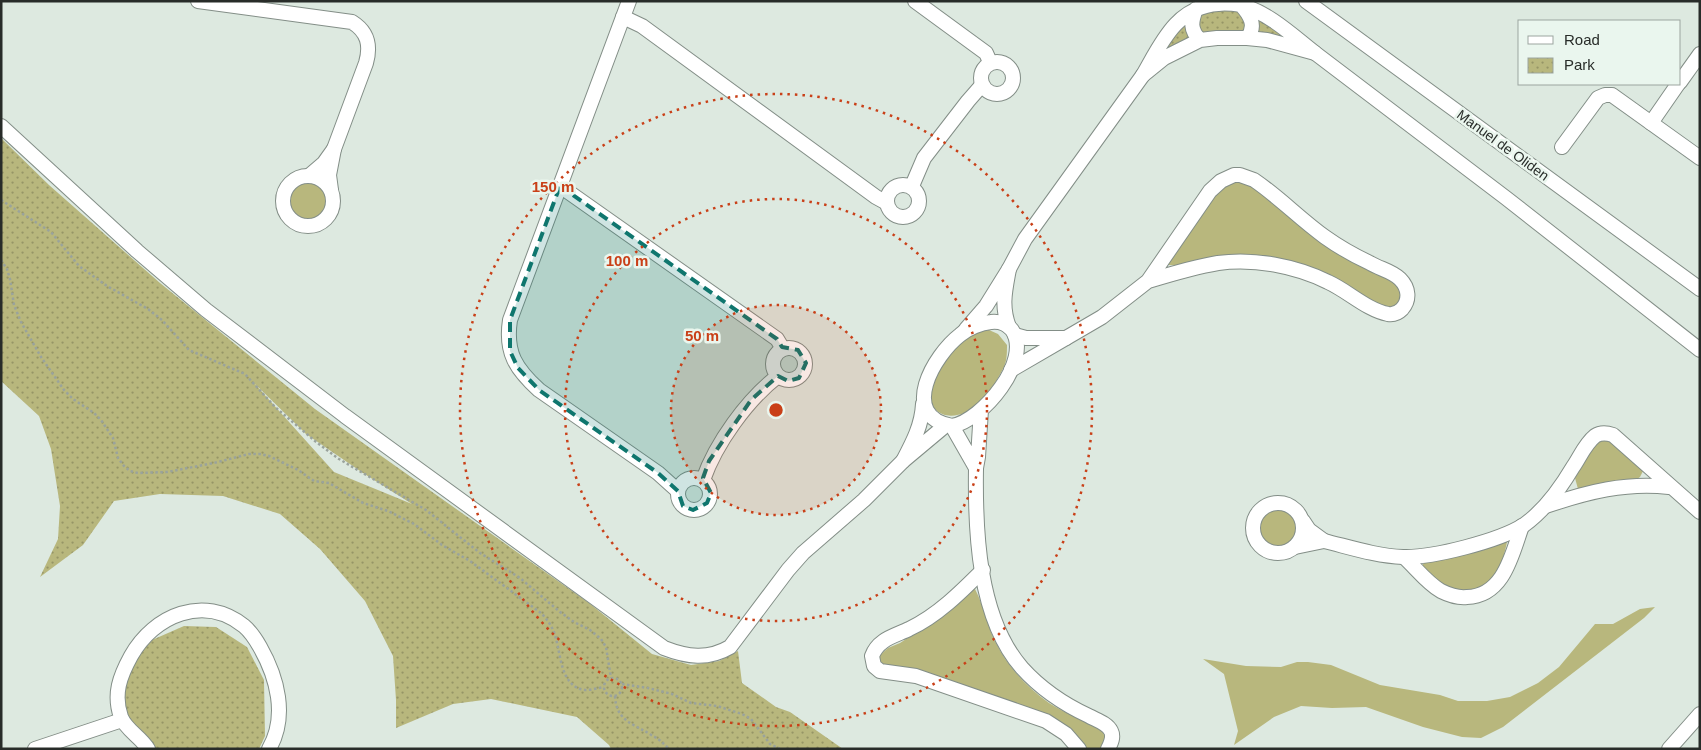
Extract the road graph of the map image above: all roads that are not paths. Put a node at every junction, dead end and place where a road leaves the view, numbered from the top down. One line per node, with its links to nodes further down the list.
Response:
1 (198, 1): 20 (street)
2 (629, 1): 7 (street)
3 (915, 1): 12 (street)
4 (1306, 1): 29 (street, Manuel de Oliden)
5 (1241, 5): 6 (street); 8 (street); 10 (street)
6 (1196, 10): 9 (street); 13 (street)
7 (623, 17): 23 (street); 26 (street)
8 (1247, 38): 9 (street); 10 (street)
9 (1200, 40): 13 (street)
10 (1315, 53): 34 (street)
11 (1700, 54): 14 (street)
12 (990, 62): 15 (street); 15 (street)
13 (1143, 75): 27 (street)
14 (1681, 80)
15 (982, 85): 24 (street)
16 (1678, 85): 17 (street)
17 (1651, 123): 19 (street); 21 (street)
18 (1, 126): 40 (street)
19 (1562, 147)
20 (334, 149): 22 (street); 25 (street)
21 (1700, 158)
22 (310, 175): 25 (street); 25 (street)
23 (560, 186): 33 (street); 44 (street)
24 (912, 186): 26 (street); 26 (street)
25 (332, 190)
26 (887, 203)
27 (1009, 269): 30 (street); 31 (street)
28 (1148, 281): 28 (street); 32 (street)
29 (1697, 283)
30 (1012, 331): 31 (street); 32 (street); 35 (street)
31 (960, 334): 37 (street)
32 (1066, 338): 35 (street)
33 (782, 349): 36 (street); 36 (street)
34 (1700, 350)
35 (1012, 370): 38 (street)
36 (778, 376): 42 (street)
37 (923, 404): 39 (street); 40 (street)
38 (981, 410): 39 (street); 41 (street)
39 (949, 426): 40 (street); 41 (street)
40 (903, 461)
41 (976, 468): 52 (street)
42 (703, 480): 44 (street); 44 (street)
43 (1670, 487): 45 (street); 45 (street); 46 (street)
44 (678, 491)
45 (1546, 506): 48 (street)
46 (1700, 512)
47 (1303, 521): 49 (street); 50 (street); 50 (street)
48 (1522, 526): 51 (street); 51 (street)
49 (1324, 541): 50 (street); 51 (street)
50 (1295, 547)
51 (1404, 557)
52 (983, 570): 58 (street); 59 (street)
53 (1700, 714): 60 (street)
54 (122, 720): 55 (street); 56 (street); 57 (street)
55 (35, 749)
56 (148, 749)
57 (269, 749)
58 (1079, 749)
59 (1108, 749)
60 (1669, 749)

